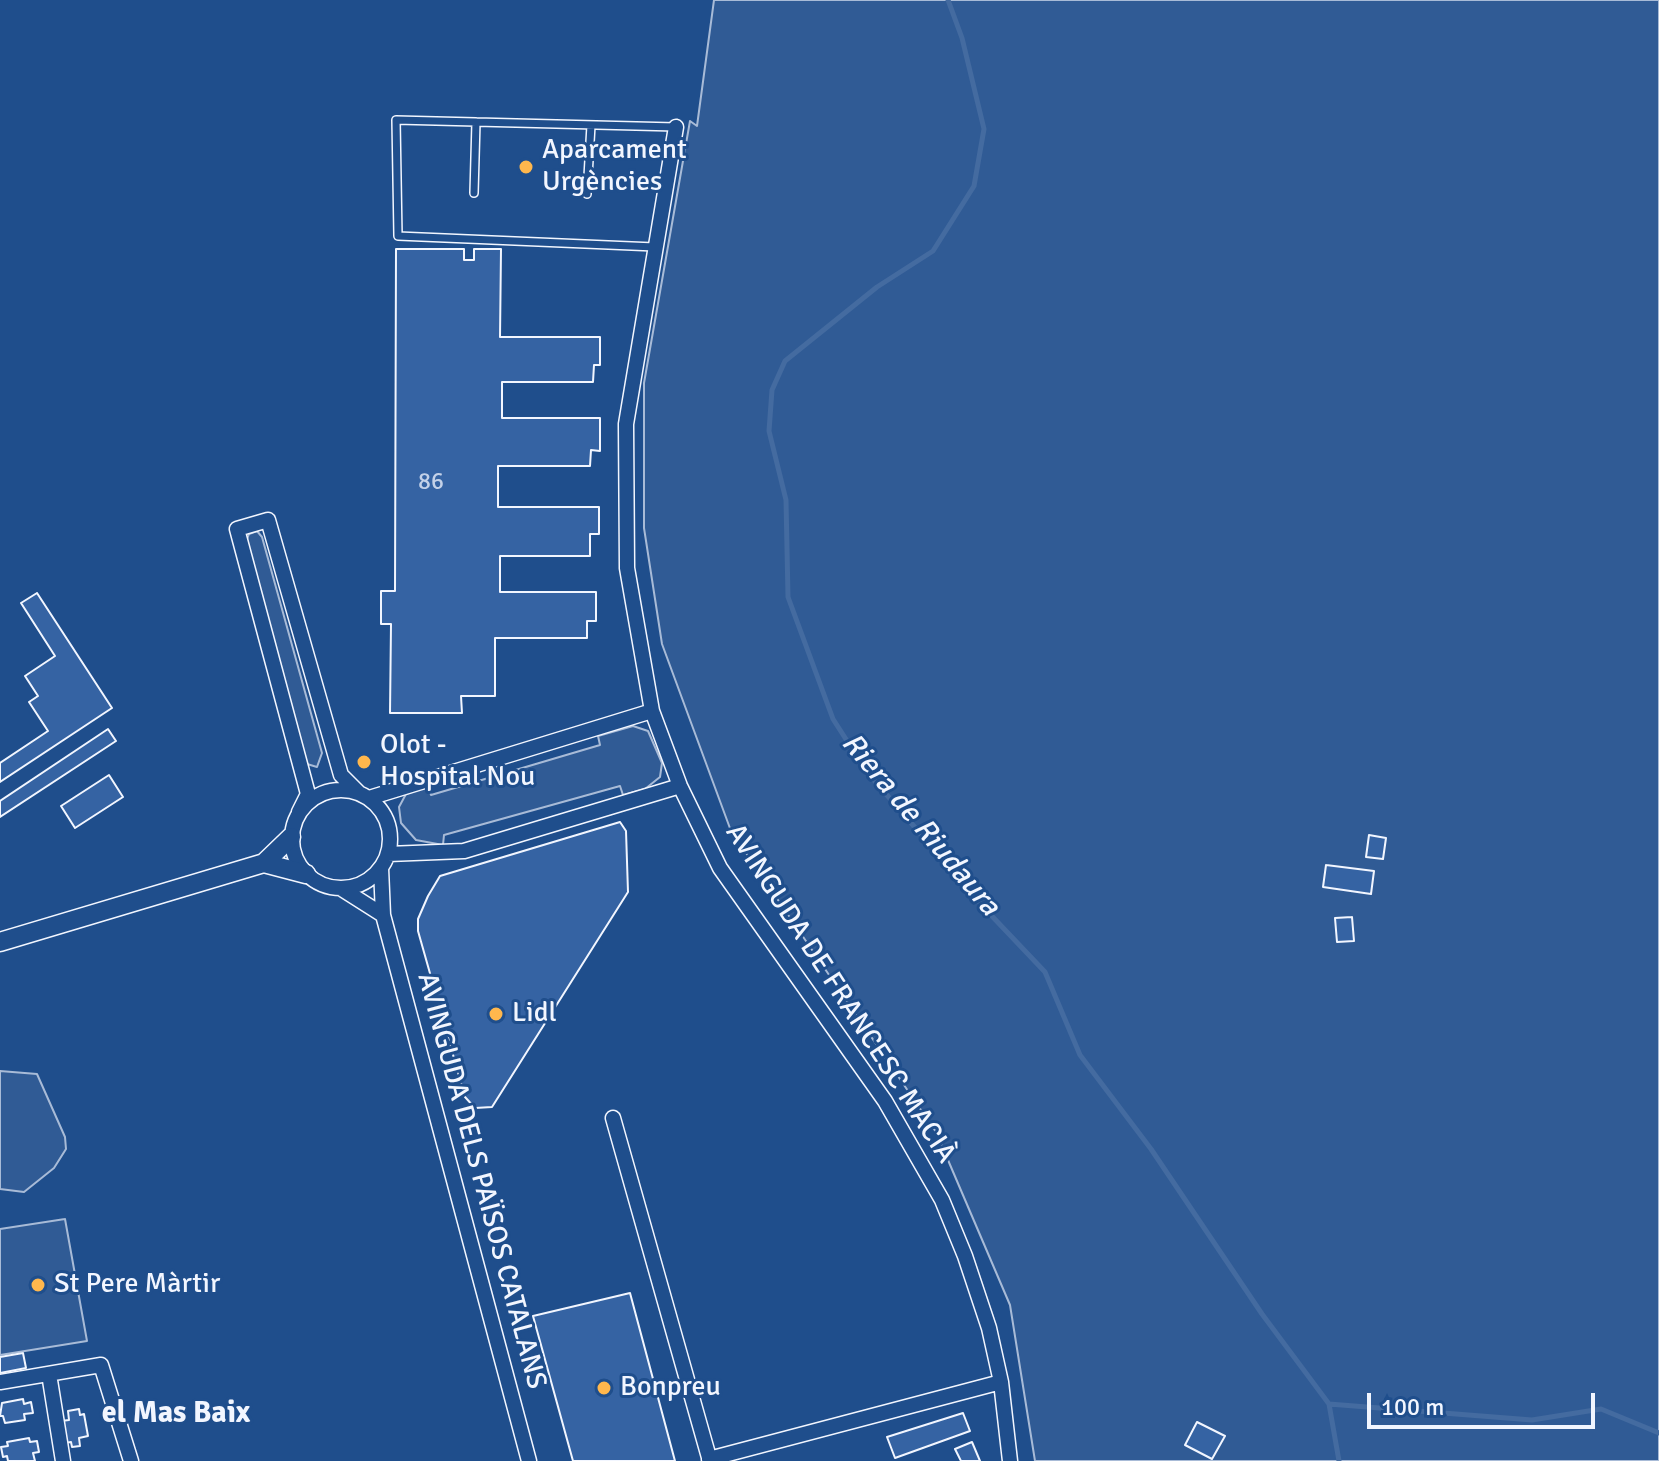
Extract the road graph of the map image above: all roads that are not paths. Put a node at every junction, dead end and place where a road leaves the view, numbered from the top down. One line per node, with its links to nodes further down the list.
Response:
1 (476, 122): 2 (lane); 4 (lane); 6 (lane)
2 (591, 125): 3 (lane); 5 (lane)
3 (676, 127): 6 (street, AVINGUDA DE FRANCESC MACIÀ)
4 (474, 193)
5 (587, 194)
6 (655, 247): 7 (street, AVINGUDA DE FRANCESC MACIÀ)
7 (652, 711): 8 (street, AVINGUDA DE FRANCESC MACIÀ); 9 (street)
8 (680, 786): 12 (street); 22 (street, AVINGUDA DE FRANCESC MACIÀ)
9 (364, 796): 10 (street); 10 (street); 12 (street)
10 (299, 812): 11 (street)
11 (291, 837): 13 (street); 15 (street)
12 (388, 854): 14 (street)
13 (264, 863): 15 (street); 18 (street)
14 (381, 868): 16 (street); 17 (street, AVINGUDA DELS PAÏSOS CATALANS)
15 (306, 874): 16 (street)
16 (342, 889): 17 (street)
17 (383, 915): 26 (street, AVINGUDA DELS PAÏSOS CATALANS)
18 (0, 942)
19 (613, 1118): 23 (street)
20 (49, 1374): 21 (street); 24 (street); 25 (street)
21 (0, 1382)
22 (1001, 1382): 23 (street); 27 (street, AVINGUDA DE FRANCESC MACIÀ)
23 (709, 1460)
24 (63, 1461)
25 (131, 1461)
26 (529, 1461)
27 (1010, 1461)

